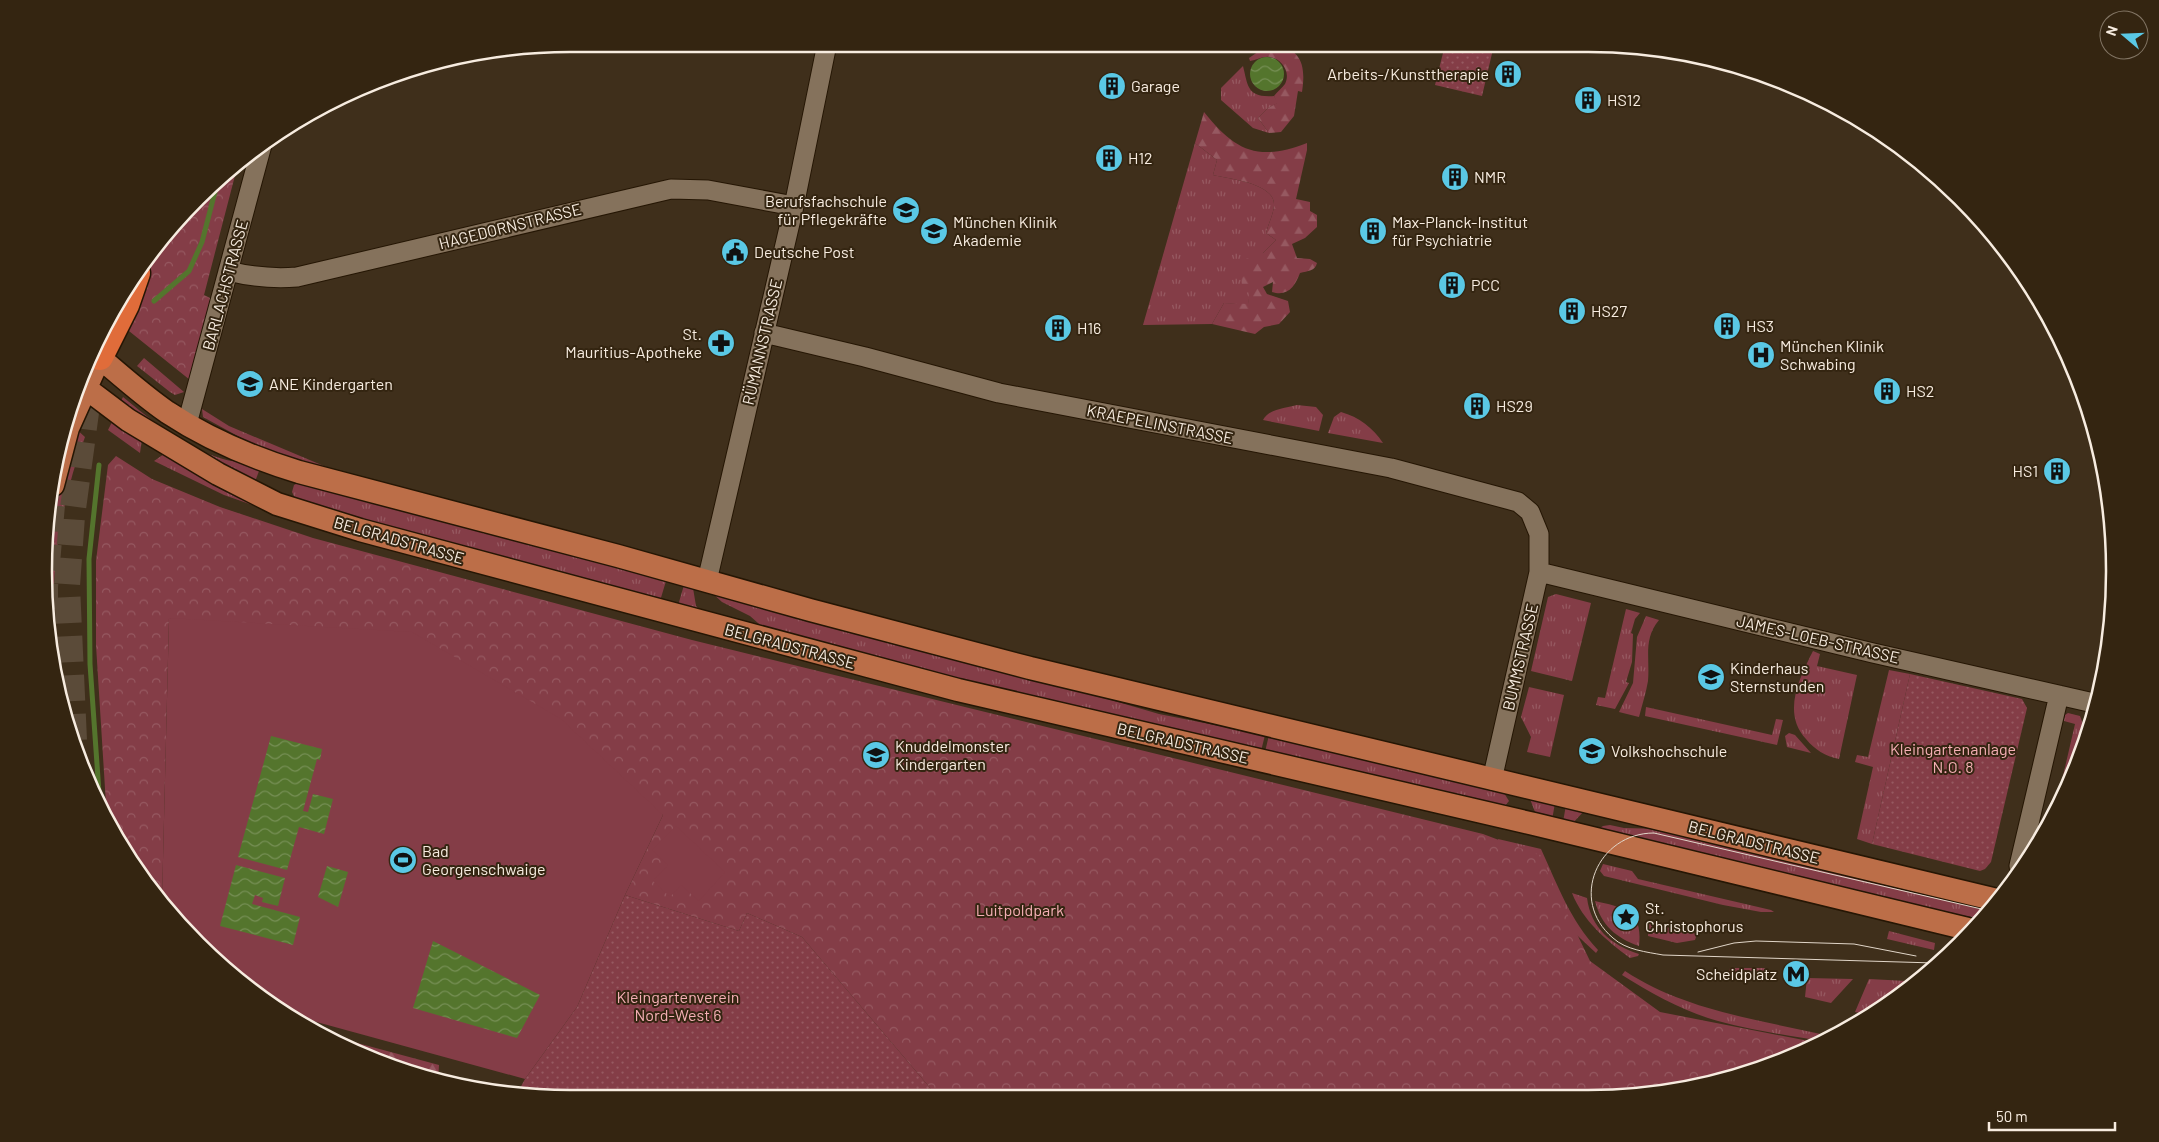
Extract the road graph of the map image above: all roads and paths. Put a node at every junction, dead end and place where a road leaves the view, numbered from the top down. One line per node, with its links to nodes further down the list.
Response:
1 (825, 52): 3 (street, RÜMANNSTRASSE)
2 (259, 157): 4 (street, BARLACHSTRASSE)
3 (794, 206): 4 (street, HAGEDORNSTRASSE); 5 (street, RÜMANNSTRASSE)
4 (228, 271): 8 (street, BARLACHSTRASSE)
5 (764, 333): 13 (street, KRAEPELINSTRASSE); 15 (street, RÜMANNSTRASSE)
6 (100, 356): 8 (main road, BELGRADSTRASSE)
7 (86, 389): 11 (main road, BELGRADSTRASSE)
8 (187, 424): 9 (main road, BELGRADSTRASSE)
9 (266, 462): 10 (main road, BELGRADSTRASSE); 11 (main road)
10 (299, 472): 12 (main road); 15 (main road, BELGRADSTRASSE)
11 (252, 492): 12 (main road, BELGRADSTRASSE)
12 (294, 509): 19 (main road, BELGRADSTRASSE)
13 (1539, 534): 14 (street, BUMMSTRASSE)
14 (1539, 572): 16 (street, JAMES-LOEB-STRASSE); 18 (street, BUMMSTRASSE)
15 (707, 581): 18 (main road, BELGRADSTRASSE)
16 (2059, 695): 17 (street, JAMES-LOEB-STRASSE); 20 (street)
17 (2090, 702)
18 (1501, 782): 19 (main road); 21 (main road, BELGRADSTRASSE)
19 (1534, 824): 22 (main road, BELGRADSTRASSE)
20 (2022, 855)
21 (1990, 899)
22 (1964, 928)

